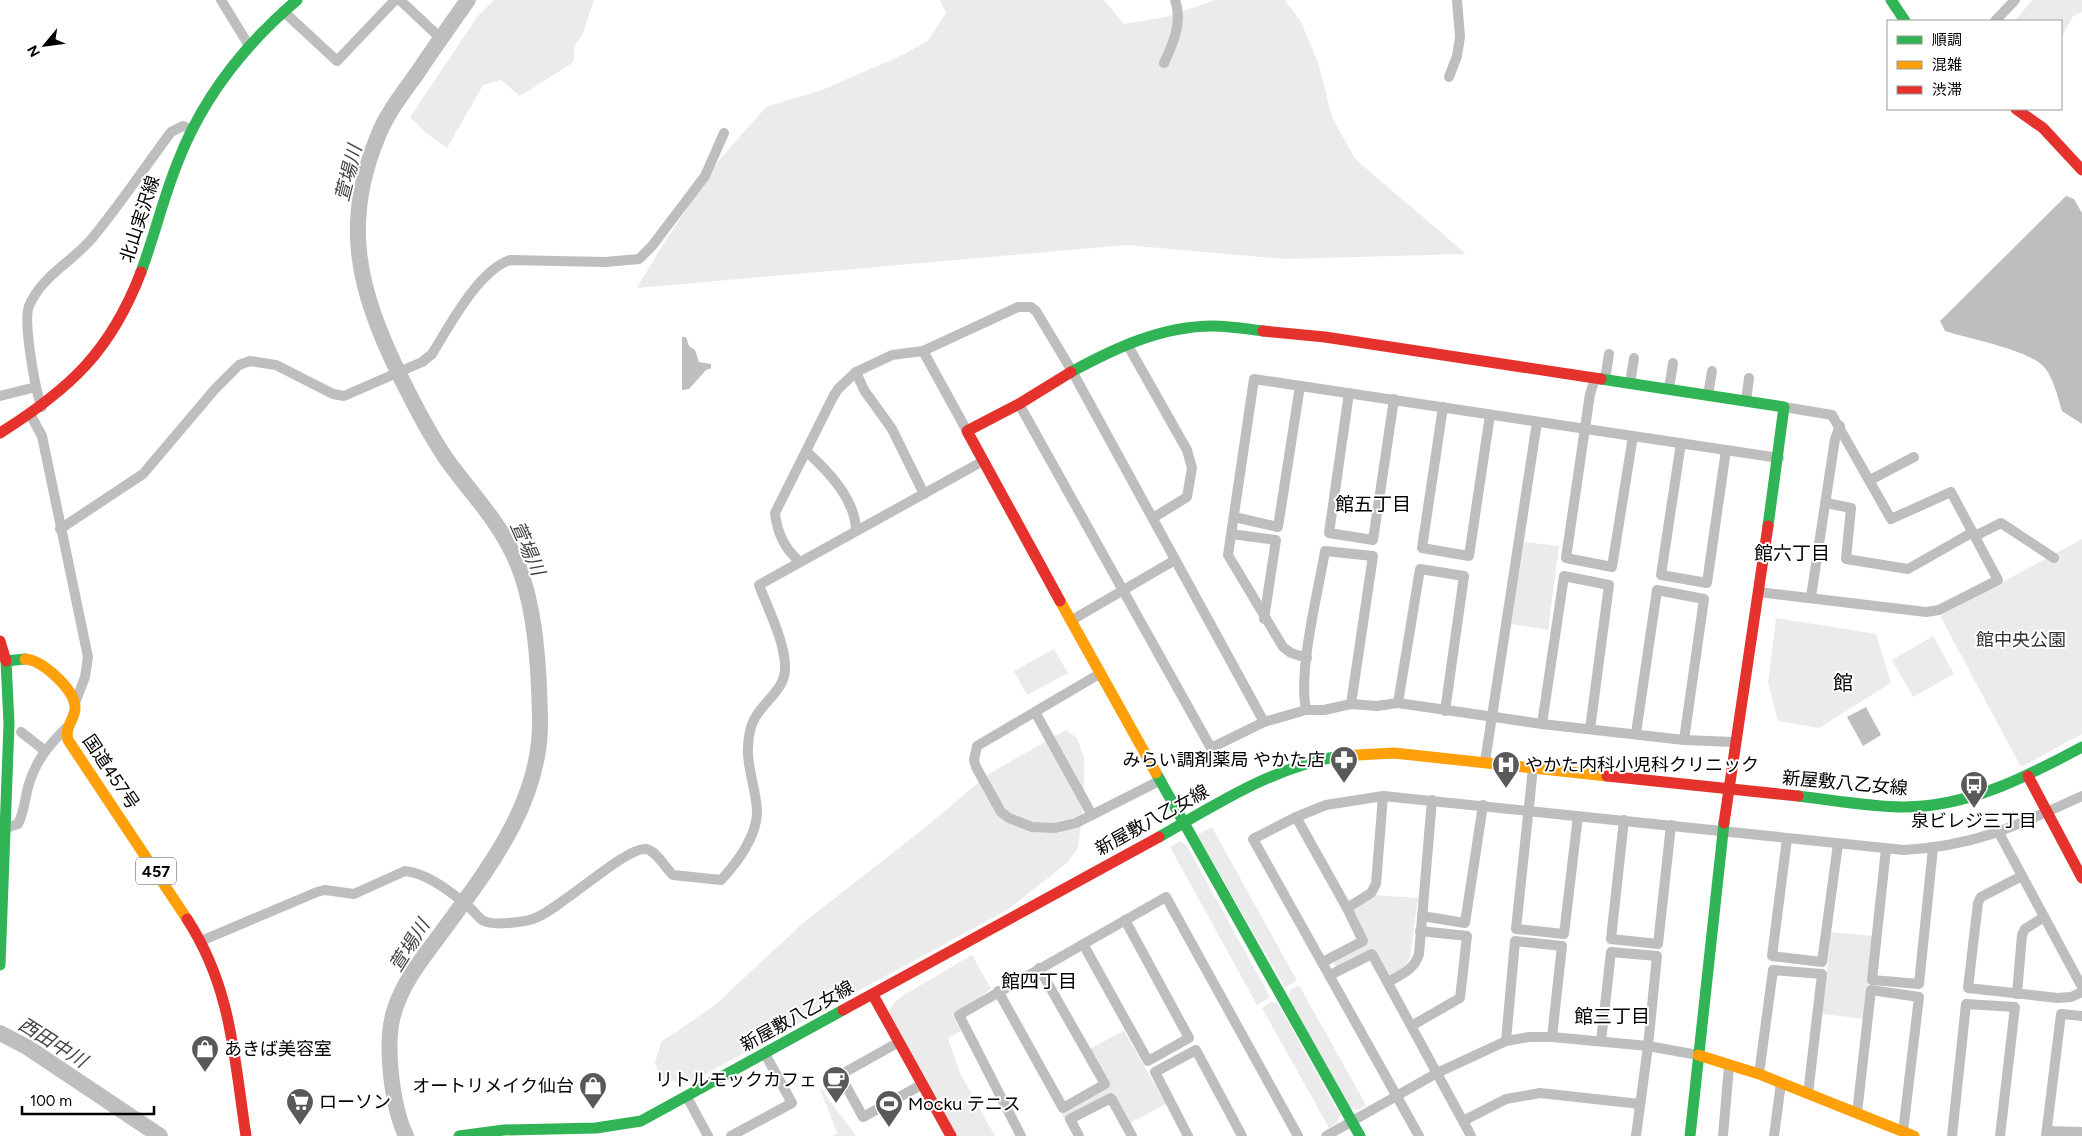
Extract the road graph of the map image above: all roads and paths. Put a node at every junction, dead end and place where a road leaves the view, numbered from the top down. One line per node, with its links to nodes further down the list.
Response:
1 (221, 0): 13 (street)
2 (297, 0): 9 (main road, 北山実沢線)
3 (394, 0): 9 (street)
4 (400, 0): 12 (street)
5 (1175, 0): 14 (street)
6 (1458, 0): 15 (street)
7 (1891, 0): 10 (main road)
8 (2015, 0): 11 (street)
9 (283, 11): 13 (main road, 北山実沢線)
10 (1904, 20)
11 (1996, 20)
12 (436, 34)
13 (248, 44): 17 (main road, 北山実沢線)
14 (1164, 64)
15 (1449, 77)
16 (2017, 110): 19 (main road)
17 (190, 129): 32 (street); 40 (main road, 北山実沢線)
18 (724, 133): 62 (street)
19 (2080, 165)
20 (1127, 344): 26 (main road); 29 (main road); 61 (street)
21 (923, 351): 26 (street); 27 (street); 48 (street)
22 (1609, 354): 29 (street)
23 (1634, 358): 30 (street)
24 (1673, 363): 33 (street)
25 (1712, 370): 35 (street)
26 (1072, 371): 39 (main road); 61 (street)
27 (856, 372): 53 (street); 58 (street)
28 (1749, 378): 38 (street)
29 (1600, 380): 30 (main road); 47 (street)
30 (1630, 384): 33 (main road)
31 (1300, 386): 34 (street); 60 (street); 60 (street)
32 (36, 387): 36 (street); 40 (street)
33 (1669, 389): 35 (main road)
34 (1349, 393): 37 (street); 37 (street)
35 (1708, 395): 38 (main road)
36 (0, 396)
37 (1394, 399): 41 (street)
38 (1746, 401): 42 (main road)
39 (1019, 404): 48 (main road); 69 (street)
40 (42, 407): 43 (main road, 北山実沢線)
41 (1443, 407): 44 (street); 44 (street)
42 (1784, 407): 46 (street); 55 (main road)
43 (30, 414): 49 (main road, 北山実沢線); 62 (street)
44 (1490, 415): 45 (street)
45 (1537, 422): 47 (street); 84 (street)
46 (1840, 426): 57 (street); 59 (street)
47 (1585, 428): 50 (street); 50 (street)
48 (967, 431): 56 (main road)
49 (0, 432)
50 (1633, 436): 51 (street)
51 (1681, 443): 52 (street); 52 (street)
52 (1726, 450): 55 (street)
53 (807, 452): 63 (street); 68 (street)
54 (1914, 457): 57 (street)
55 (1779, 458): 70 (main road)
56 (983, 461): 58 (street); 73 (main road)
57 (1870, 480): 65 (street)
58 (924, 494): 63 (street)
59 (1826, 503): 65 (street); 71 (street)
60 (1234, 517): 64 (street)
61 (1153, 518): 67 (street)
62 (60, 529): 78 (street)
63 (856, 530): 68 (street)
64 (1230, 534): 72 (street); 72 (street)
65 (1974, 534): 66 (street); 71 (street)
66 (2054, 558)
67 (1175, 560): 69 (street); 85 (street)
68 (799, 561): 126 (street)
69 (1123, 588): 73 (street); 85 (street)
70 (1758, 592): 71 (street); 92 (main road)
71 (1811, 597)
72 (1264, 619): 75 (street)
73 (1072, 620): 77 (main road)
74 (0, 641): 76 (main road)
75 (1307, 658): 80 (street); 81 (street)
76 (6, 661): 78 (main road); 112 (main road)
77 (1101, 673): 83 (street); 98 (main road)
78 (75, 703): 87 (main road, 国道457号)
79 (1398, 703): 80 (street); 82 (street); 82 (street)
80 (1351, 704): 81 (street)
81 (1306, 710): 85 (street)
82 (1445, 711): 84 (street)
83 (1035, 712): 106 (street); 106 (street)
84 (1493, 715): 86 (street); 95 (street)
85 (1264, 722)
86 (1542, 724): 88 (street); 88 (street)
87 (66, 728): 94 (street); 126 (main road, 国道457号 / 457)
88 (1590, 728): 90 (street)
89 (21, 732): 94 (street)
90 (1636, 733): 91 (street); 91 (street)
91 (1684, 740): 92 (street)
92 (1734, 742): 99 (main road)
93 (2082, 746): 97 (main road, 新屋敷八乙女線)
94 (44, 750): 112 (street)
95 (1485, 762): 96 (main road, 新屋敷八乙女線); 110 (main road, 新屋敷八乙女線)
96 (1533, 768): 99 (main road, 新屋敷八乙女線); 104 (street)
97 (2028, 776): 99 (main road, 新屋敷八乙女線); 105 (main road)
98 (1161, 780): 106 (street); 110 (main road)
99 (1728, 790): 113 (main road)
100 (1382, 796): 102 (street); 108 (street); 121 (street)
101 (2082, 796): 105 (street)
102 (1432, 800): 103 (street); 122 (street)
103 (1483, 805): 104 (street); 122 (street)
104 (1527, 810): 107 (street); 107 (street)
105 (2047, 812): 114 (street); 120 (main road)
106 (1092, 815)
107 (1578, 816): 109 (street)
108 (1296, 817): 121 (street); 128 (street)
109 (1624, 820): 111 (street); 111 (street)
110 (1184, 822): 136 (main road, 新屋敷八乙女線); 157 (main road)
111 (1672, 825): 113 (street)
112 (6, 828): 129 (main road)
113 (1725, 830): 115 (street); 146 (main road)
114 (1999, 833): 117 (street); 119 (street)
115 (1787, 839): 116 (street); 116 (street)
116 (1838, 844): 118 (street)
117 (1933, 848): 118 (street); 118 (street)
118 (1886, 849)
119 (2022, 876): 123 (street); 137 (street)
120 (2082, 878)
121 (1347, 908): 128 (street)
122 (1422, 916): 125 (street)
123 (2044, 917): 133 (street); 137 (street)
124 (1125, 920): 127 (street); 127 (street); 173 (street)
125 (1420, 931): 132 (street); 139 (street)
126 (201, 940): 163 (main road, 国道457号 / 457)
127 (1083, 944): 130 (street)
128 (1323, 962): 131 (street)
129 (0, 965)
130 (1039, 968): 134 (street); 134 (street)
131 (1330, 975): 132 (street); 153 (street)
132 (1388, 982): 139 (street)
133 (2082, 987)
134 (998, 991): 168 (street)
135 (2082, 992): 137 (street)
136 (873, 994): 143 (main road); 145 (main road, 新屋敷八乙女線)
137 (2017, 994)
138 (2082, 1016): 162 (street)
139 (1413, 1025): 148 (street)
140 (1552, 1037): 141 (street); 141 (street); 142 (street)
141 (1506, 1041): 148 (street)
142 (1601, 1041): 144 (street); 144 (street)
143 (899, 1042): 151 (main road); 151 (street)
144 (1648, 1046): 146 (street); 155 (street)
145 (764, 1054): 154 (main road, 新屋敷八乙女線); 166 (street)
146 (1698, 1054): 147 (main road); 179 (main road)
147 (1730, 1066): 149 (main road); 180 (street)
148 (1437, 1073): 153 (street); 158 (street)
149 (1759, 1074): 150 (main road); 152 (street)
150 (1781, 1083): 152 (main road); 181 (street)
151 (923, 1084): 167 (main road)
152 (1808, 1094): 156 (main road)
153 (1396, 1096): 157 (street); 176 (street)
154 (687, 1098): 161 (main road, 新屋敷八乙女線); 165 (street)
155 (1640, 1104): 158 (street); 178 (street)
156 (1857, 1113): 159 (main road); 159 (street)
157 (1352, 1121): 174 (street); 175 (main road)
158 (1463, 1121): 177 (street)
159 (1903, 1132): 182 (main road)
160 (2082, 1132): 162 (street)
161 (536, 1133): 164 (main road, 新屋敷八乙女線)
162 (2047, 1134)
163 (246, 1136)
164 (459, 1136)
165 (708, 1136)
166 (731, 1136)
167 (951, 1136)
168 (1021, 1136)
169 (1079, 1136): 170 (street)
170 (1132, 1136)
171 (1188, 1136): 172 (street)
172 (1242, 1136)
173 (1298, 1136)
174 (1326, 1136)
175 (1360, 1136)
176 (1419, 1136)
177 (1471, 1136)
178 (1636, 1136)
179 (1690, 1136)
180 (1723, 1136)
181 (1774, 1136)
182 (1914, 1136)
183 (1952, 1136): 184 (street)
184 (2000, 1136)

